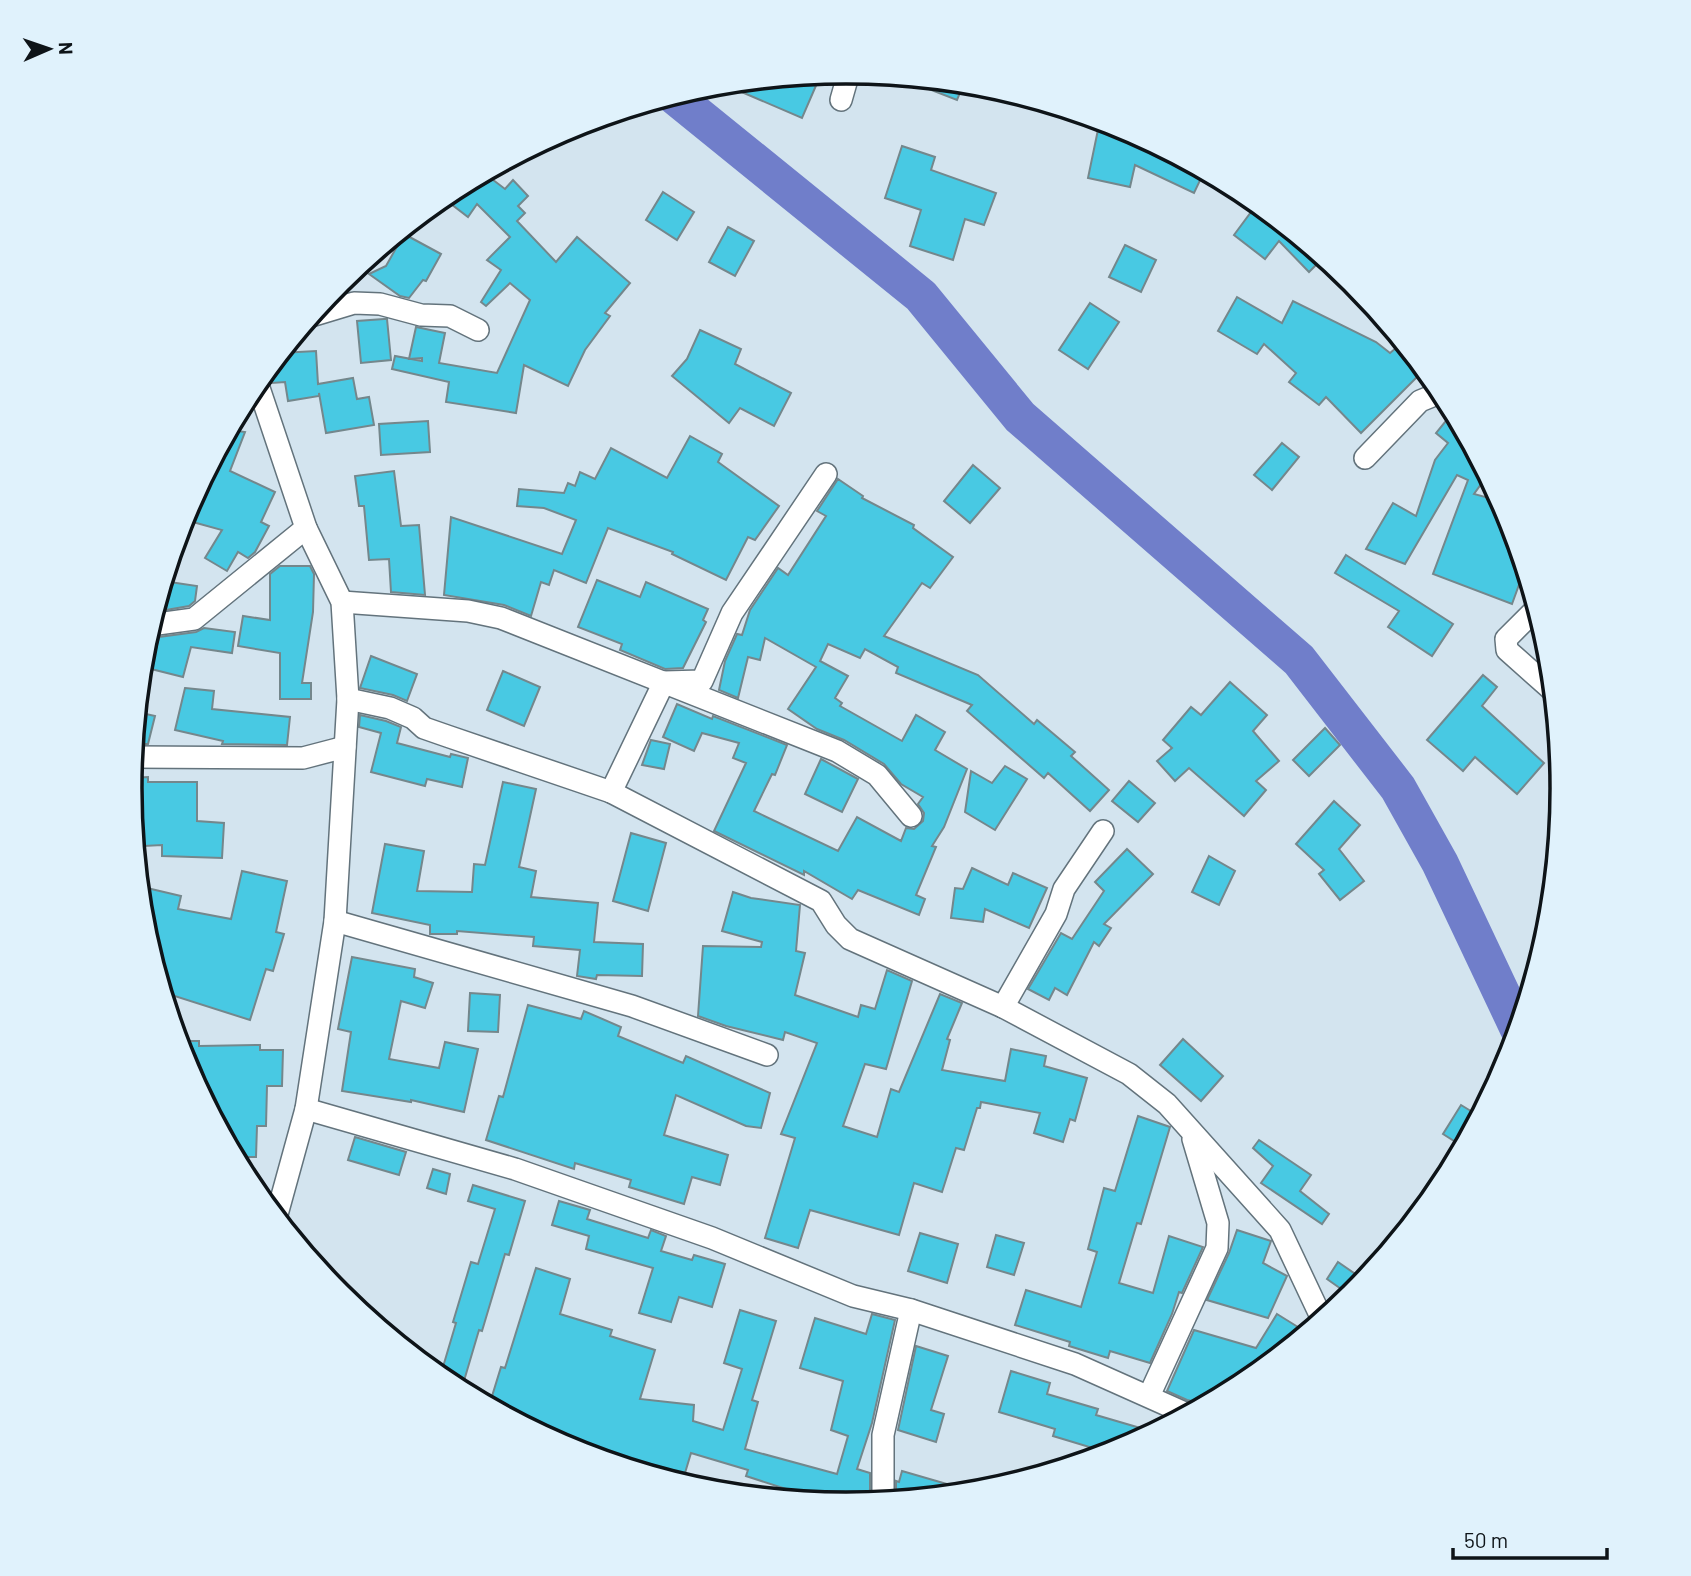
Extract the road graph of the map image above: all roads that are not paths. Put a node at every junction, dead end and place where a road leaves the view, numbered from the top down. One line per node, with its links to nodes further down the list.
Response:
1 (846, 84): 2 (street)
2 (841, 100)
3 (329, 311): 4 (street)
4 (478, 330)
5 (261, 395): 9 (street)
6 (1431, 397): 7 (street)
7 (1365, 458)
8 (826, 474): 14 (street)
9 (306, 528): 10 (street); 12 (street)
10 (342, 601): 14 (street); 15 (street)
11 (1528, 617): 13 (street)
12 (161, 623)
13 (1540, 680)
14 (664, 682): 18 (street); 19 (street)
15 (348, 699): 16 (street); 18 (street)
16 (345, 747): 17 (street); 21 (street)
17 (143, 757)
18 (611, 792): 22 (street)
19 (911, 816)
20 (1103, 831): 22 (street)
21 (335, 921): 23 (street); 24 (street)
22 (1003, 1007): 25 (street)
23 (767, 1055)
24 (306, 1109): 26 (street); 27 (street)
25 (1192, 1133): 28 (street); 29 (street)
26 (278, 1204)
27 (911, 1310): 29 (street); 31 (street)
28 (1318, 1310)
29 (1149, 1396): 30 (street)
30 (1176, 1409)
31 (883, 1490)

